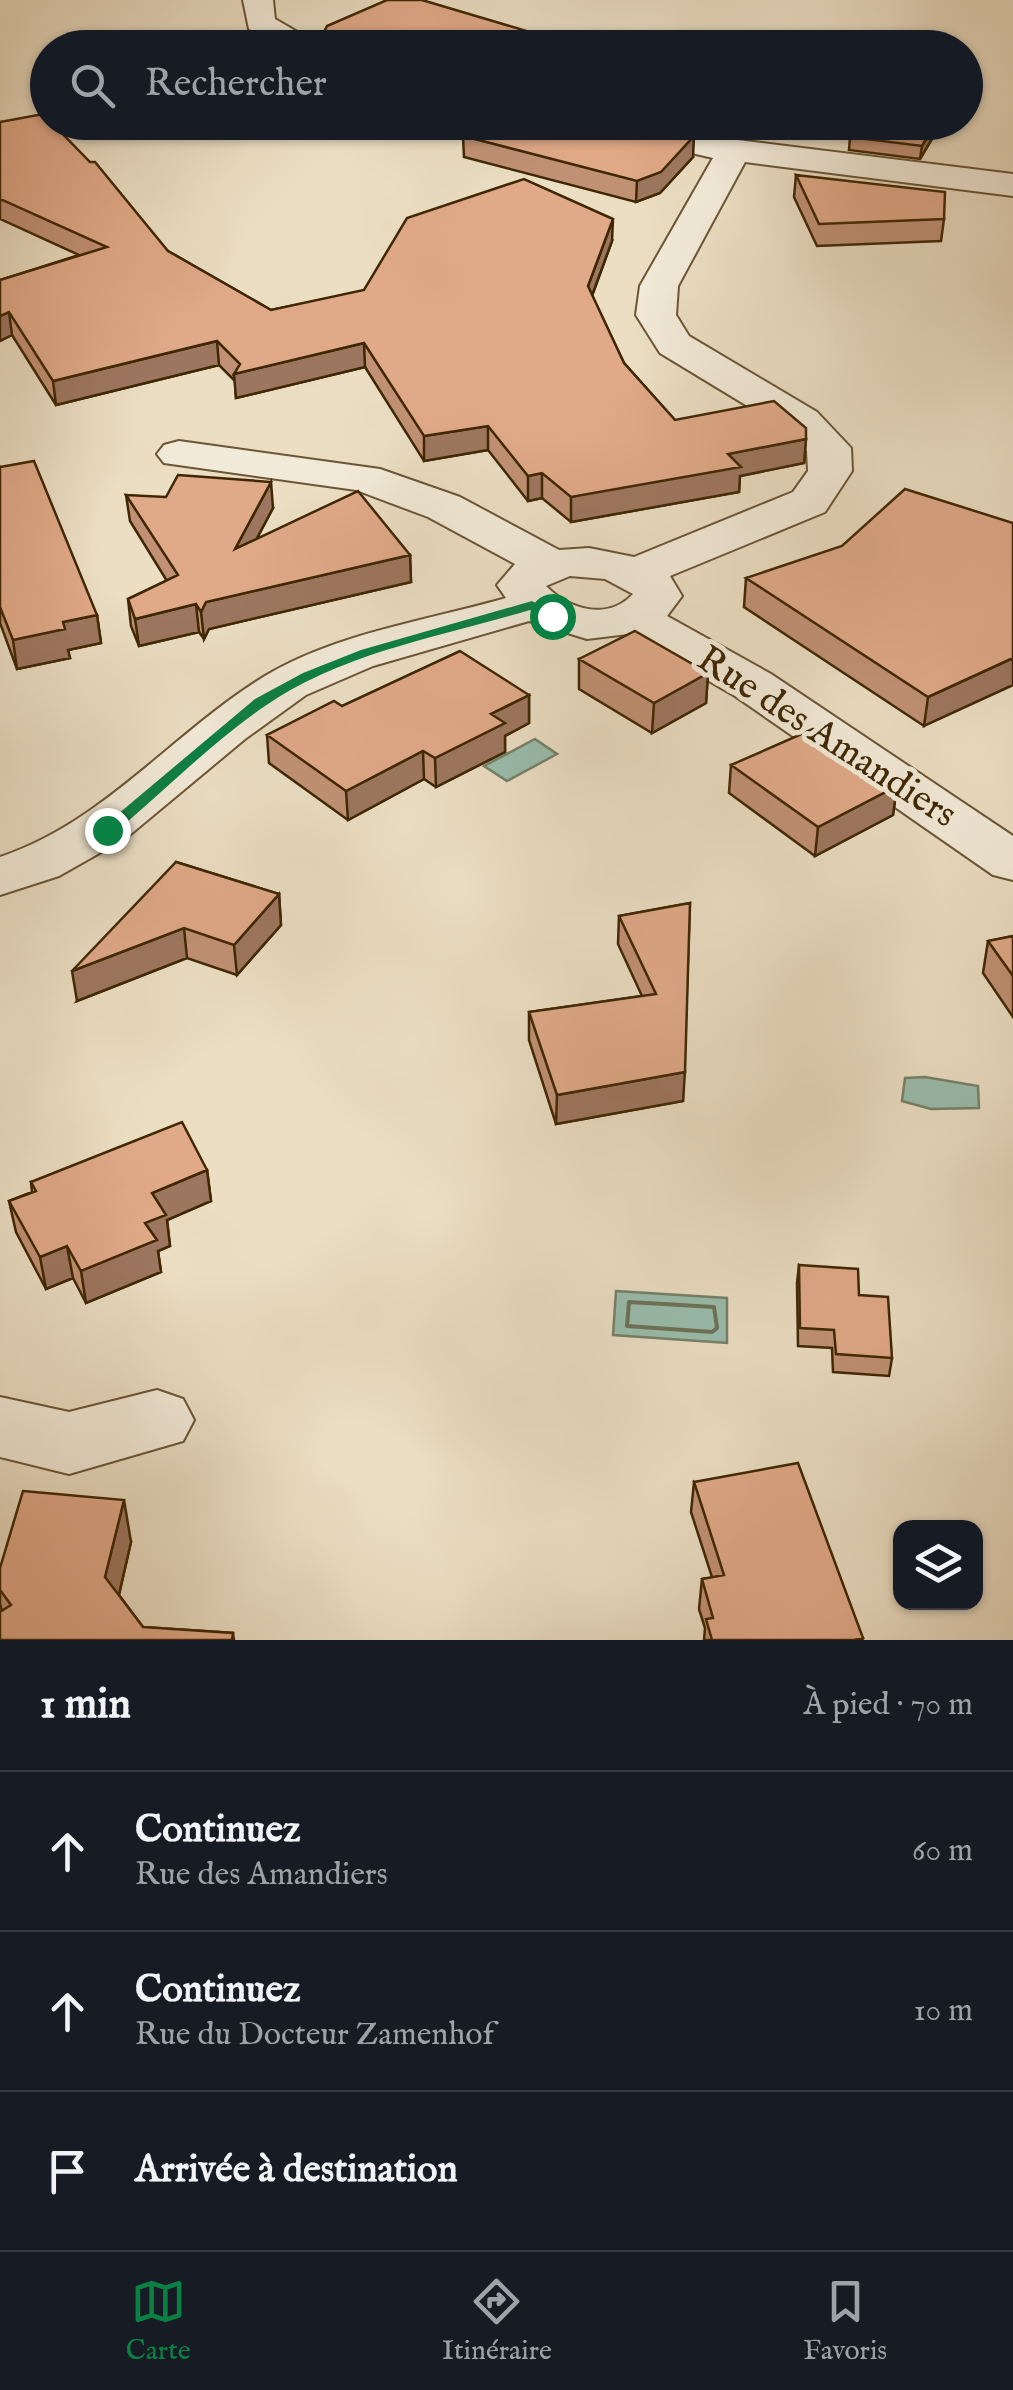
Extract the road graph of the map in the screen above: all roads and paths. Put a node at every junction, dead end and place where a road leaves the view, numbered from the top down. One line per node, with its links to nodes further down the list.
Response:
1 (261, 6): 2 (street); 3 (street)
2 (246, 30)
3 (289, 30)
4 (669, 140): 5 (street)
5 (735, 150): 6 (street); 9 (street)
6 (1013, 185)
7 (179, 454): 8 (street)
8 (542, 585): 9 (street); 11 (street)
9 (635, 596): 10 (street, Rue des Amandiers)
10 (1013, 862)
11 (5, 890)
12 (157, 1420): 13 (street)
13 (0, 1427)

